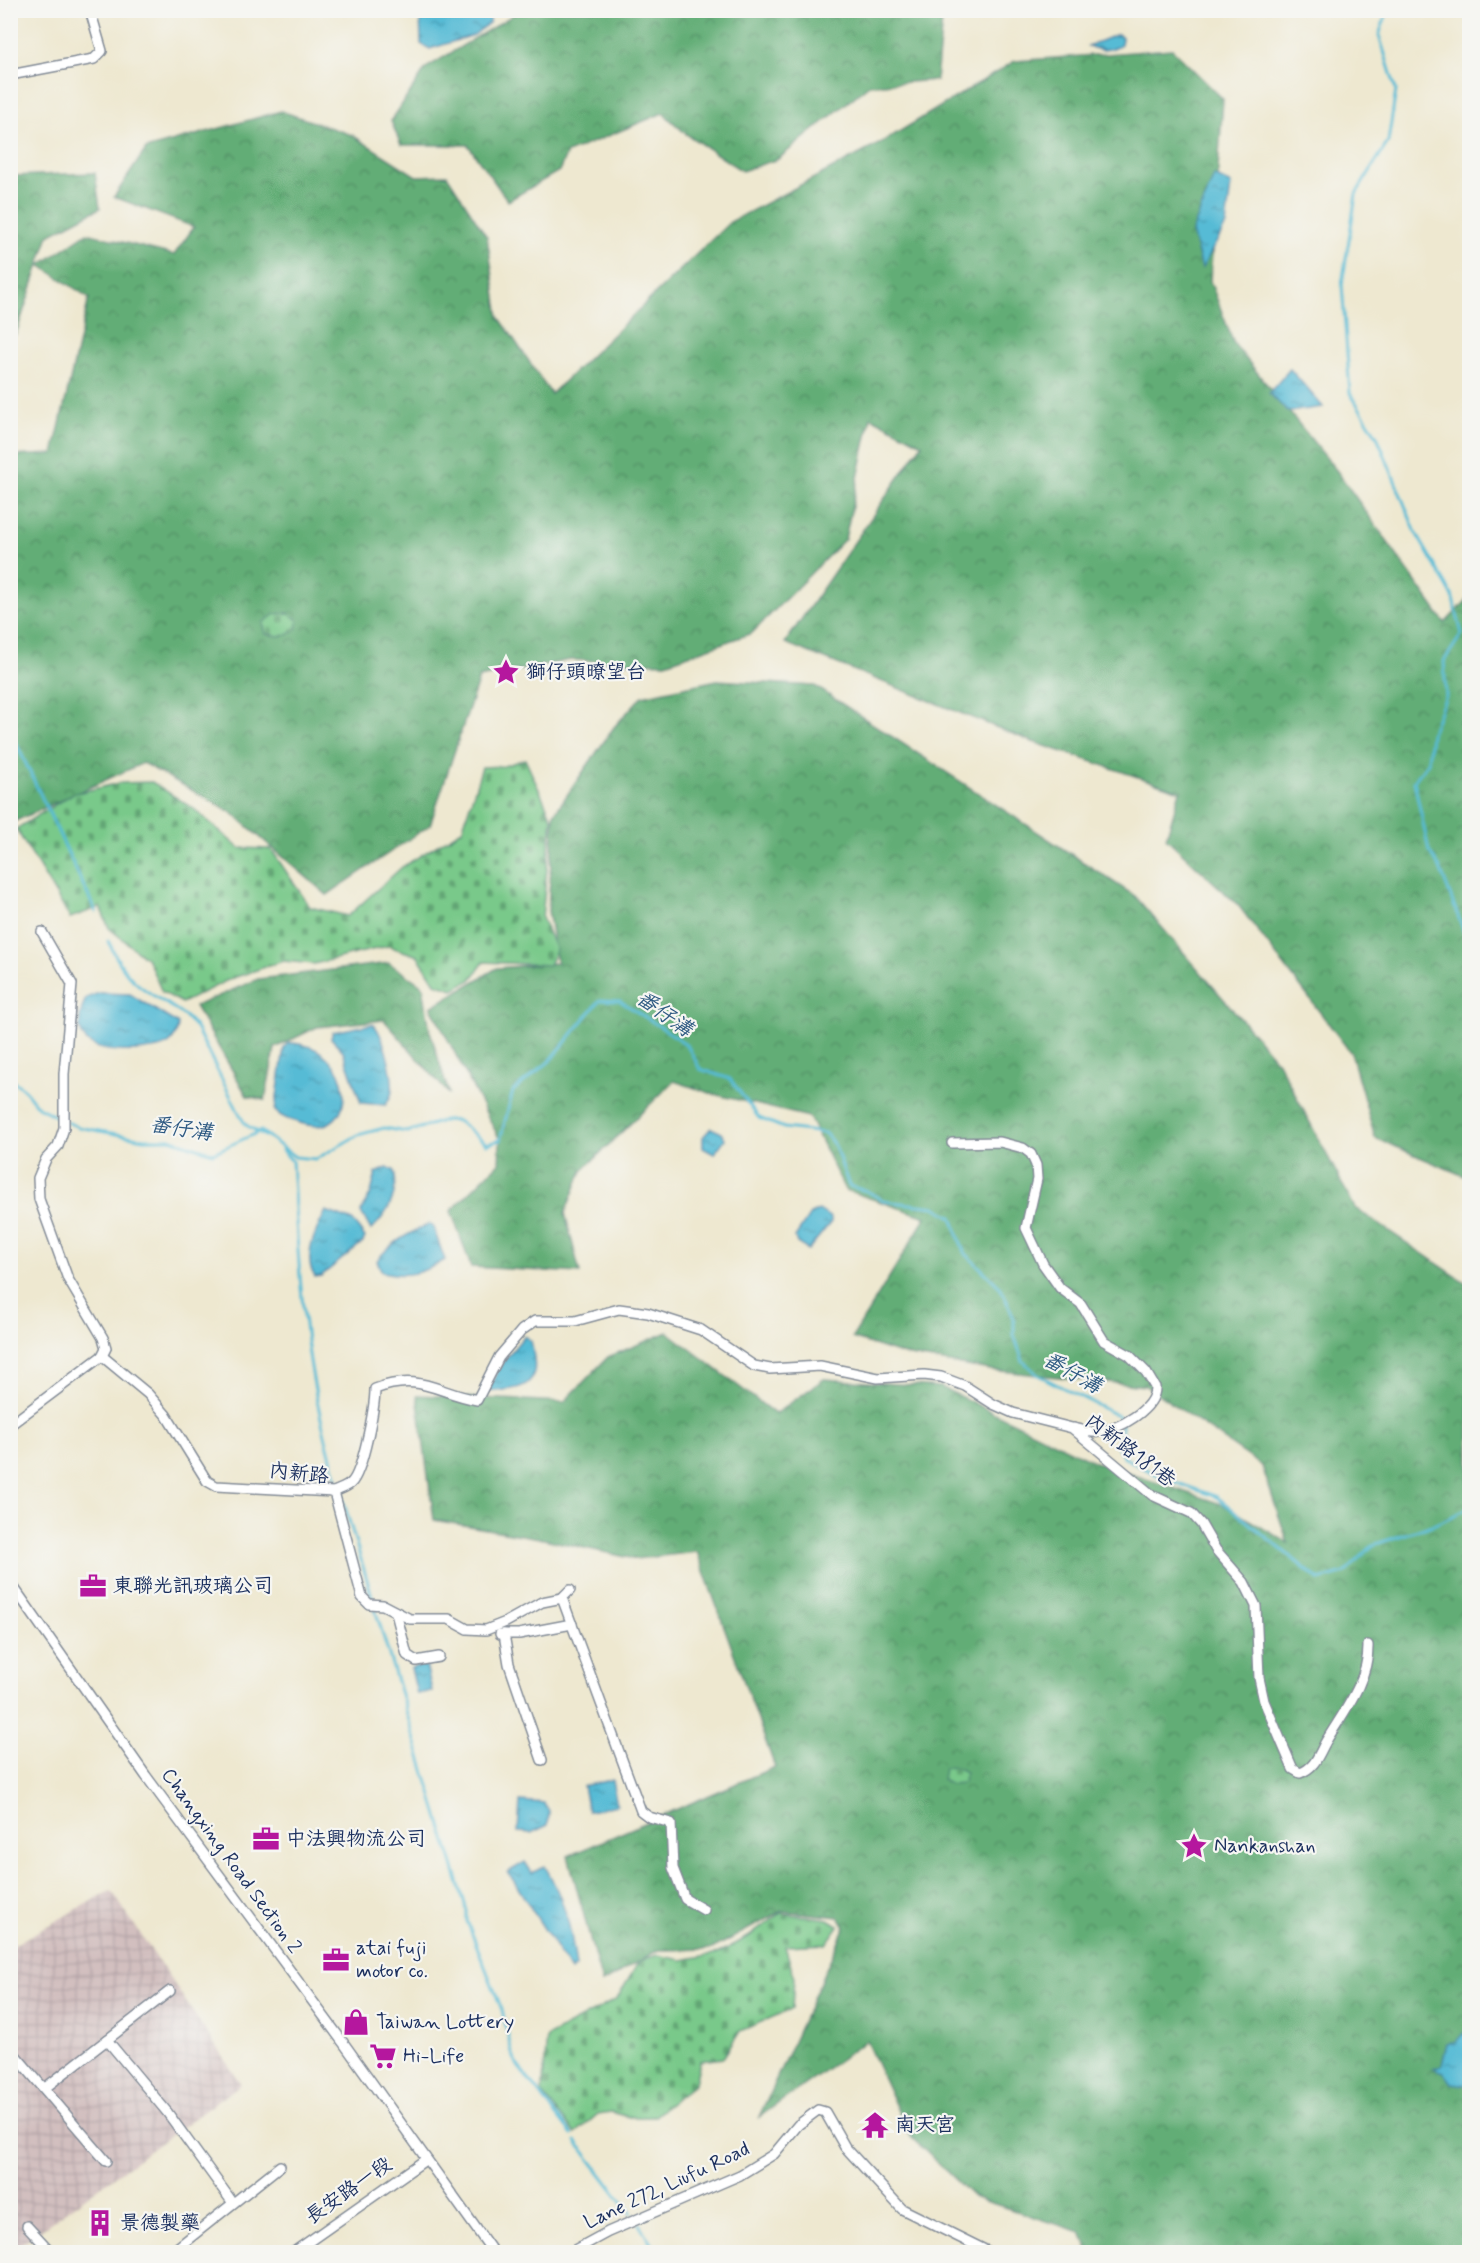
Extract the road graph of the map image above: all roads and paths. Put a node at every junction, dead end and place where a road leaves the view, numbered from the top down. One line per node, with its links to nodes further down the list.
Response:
1 (90, 10): 2 (street)
2 (10, 75)
3 (42, 932): 5 (street)
4 (952, 1143): 7 (street)
5 (102, 1356): 6 (street); 8 (street, 內新路)
6 (10, 1425)
7 (1072, 1428): 8 (street, 內新路181巷); 16 (street, 內新路181巷)
8 (334, 1492): 12 (street, 內新路)
9 (10, 1582): 24 (street, Changxing Road Section 2)
10 (570, 1590): 11 (street)
11 (562, 1598): 13 (street); 14 (street)
12 (396, 1613): 14 (street, 內新路); 17 (street)
13 (572, 1624): 15 (street); 19 (street)
14 (491, 1628): 15 (street)
15 (504, 1634): 18 (street)
16 (1368, 1645)
17 (440, 1657)
18 (542, 1760)
19 (704, 1910)
20 (170, 1991): 21 (street)
21 (108, 2040): 23 (street); 27 (street)
22 (10, 2049): 23 (street)
23 (45, 2088): 25 (street)
24 (425, 2160): 31 (street, 長安路一段); 32 (street, Changxing Road Section 2)
25 (106, 2162)
26 (280, 2166): 27 (street)
27 (233, 2203): 30 (street)
28 (27, 2226): 29 (street)
29 (51, 2253)
30 (172, 2253)
31 (294, 2253)
32 (493, 2253)
33 (571, 2253): 34 (street, Lane 272, Liufu Road)
34 (989, 2253)

